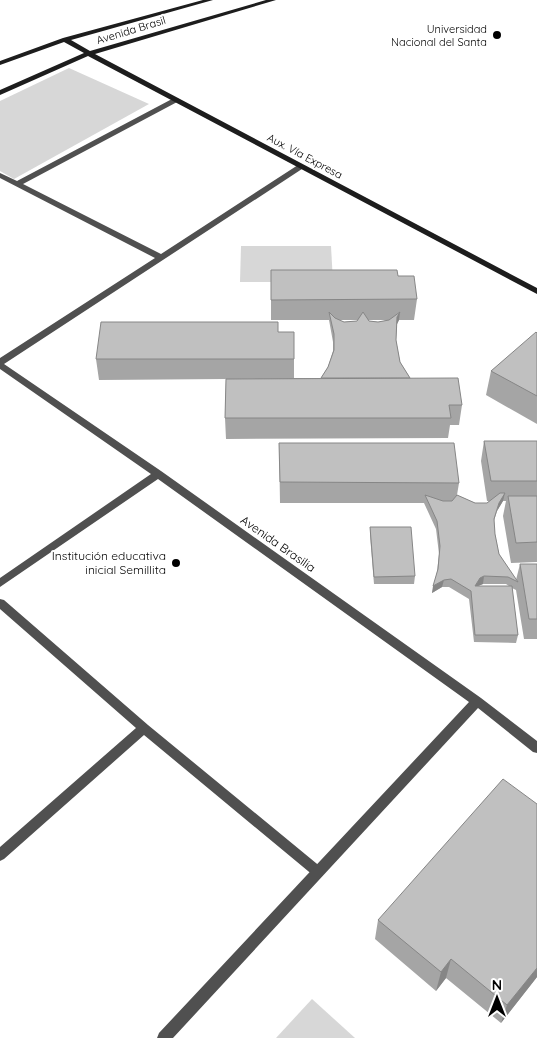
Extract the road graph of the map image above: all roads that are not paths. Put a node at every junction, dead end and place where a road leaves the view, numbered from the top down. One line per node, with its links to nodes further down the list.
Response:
1 (210, 0): 3 (main road, Avenida Brasil)
2 (273, 0): 4 (main road, Avenida Brasil)
3 (65, 38): 4 (main road, Aux. Vía Expresa); 5 (main road, Avenida Brasil)
4 (87, 54): 6 (main road, Avenida Brasil); 7 (main road, Aux. Vía Expresa)
5 (0, 64)
6 (0, 93)
7 (175, 101): 8 (main road, Aux. Vía Expresa); 10 (street)
8 (302, 167): 11 (street); 12 (main road, Aux. Vía Expresa)
9 (0, 175): 10 (street)
10 (17, 184): 11 (street)
11 (162, 258): 13 (street)
12 (537, 290)
13 (0, 363): 14 (street, Avenida Brasilia)
14 (158, 474): 15 (street); 17 (street, Avenida Brasilia)
15 (0, 583)
16 (0, 603): 18 (street)
17 (476, 701): 19 (street, Avenida Brasilia); 21 (street)
18 (144, 728): 20 (street); 21 (street)
19 (537, 748)
20 (0, 855)
21 (318, 872): 22 (street)
22 (164, 1038)

